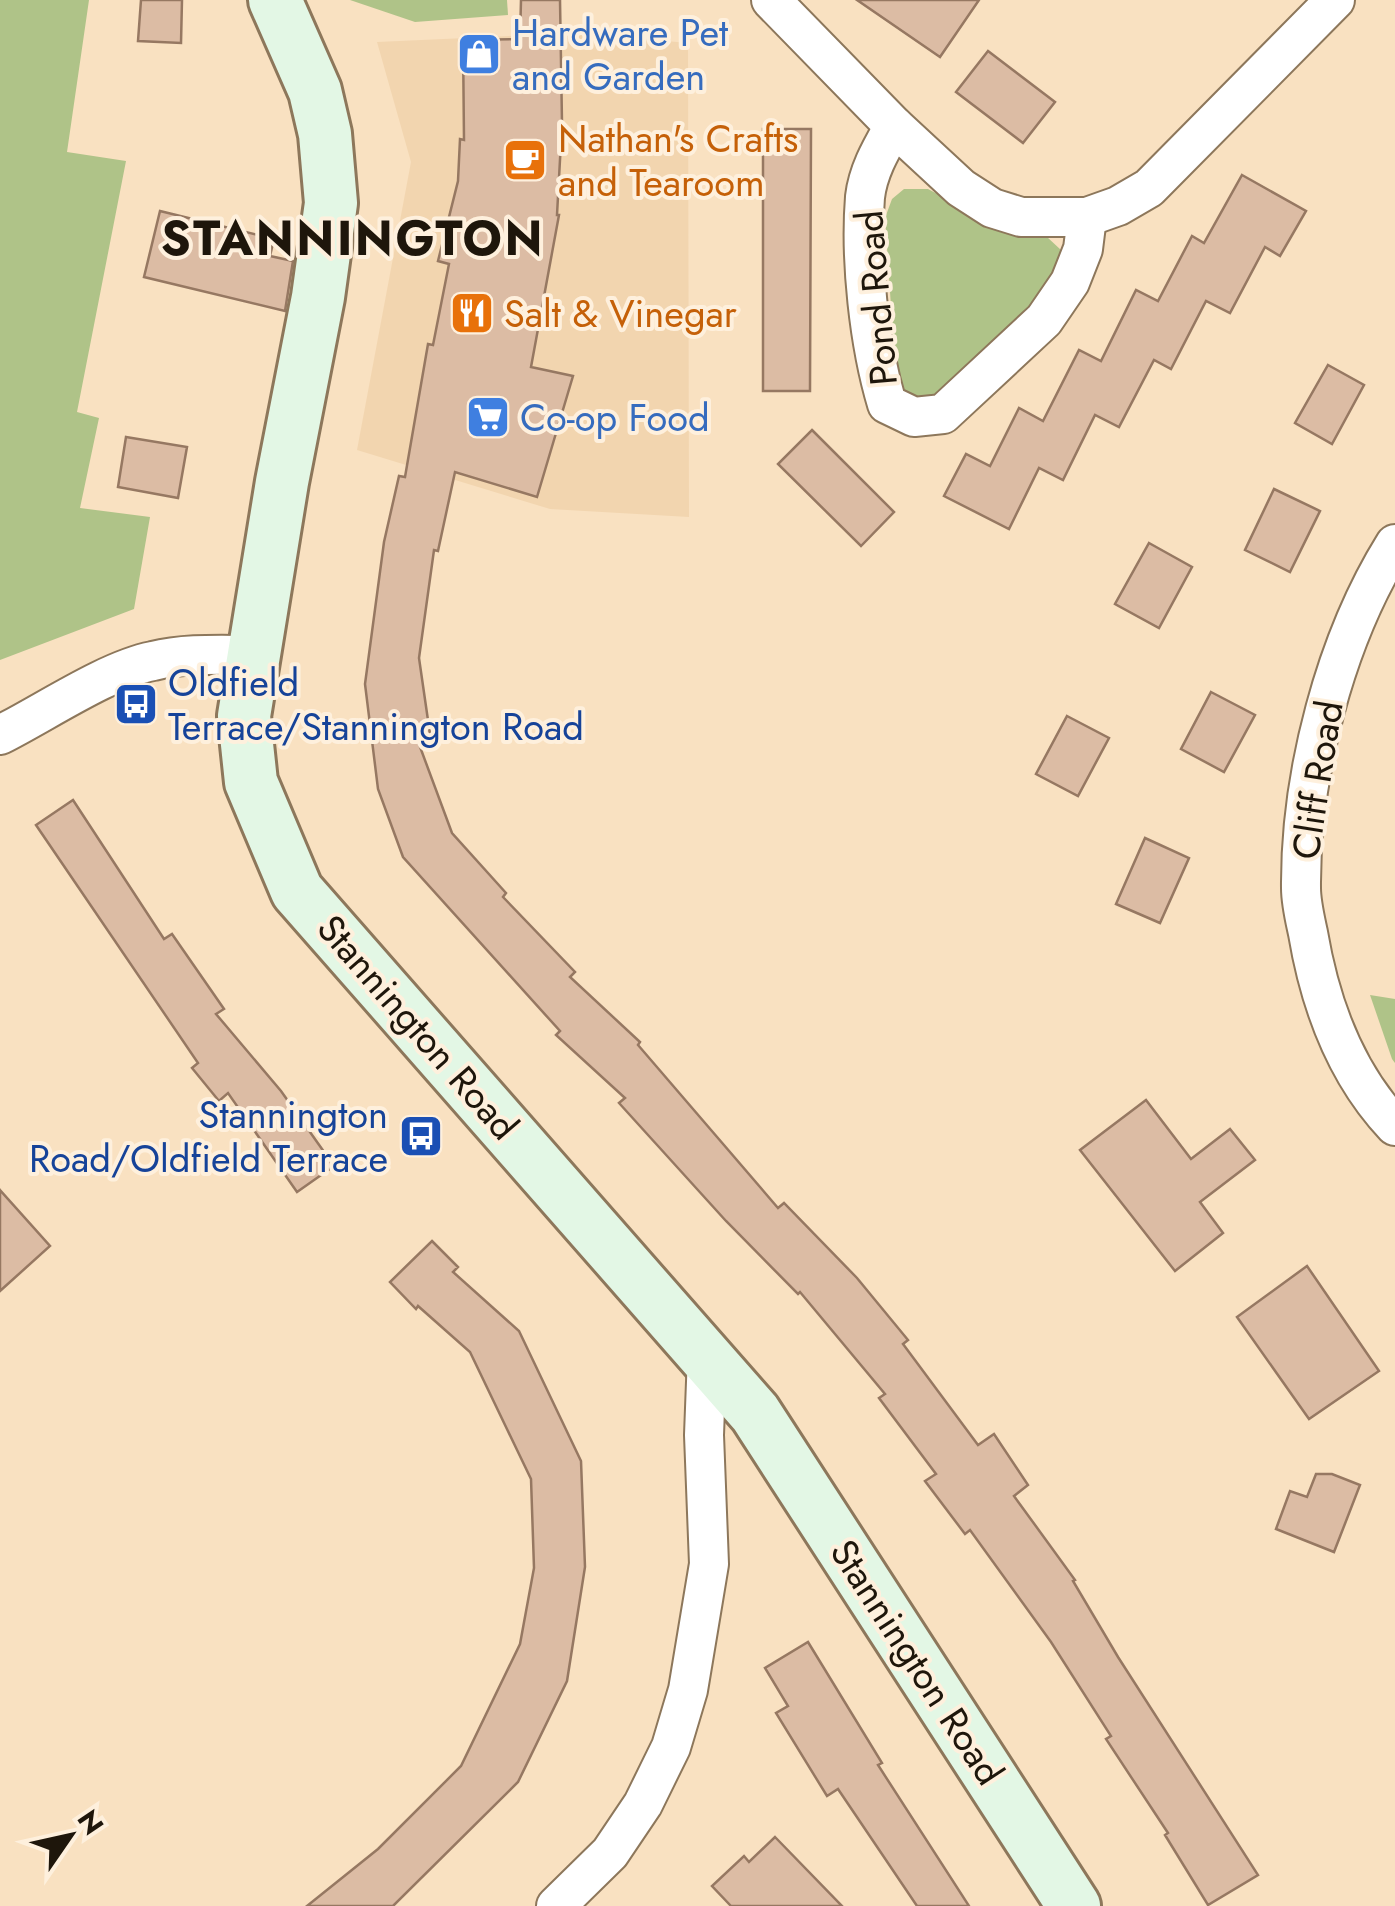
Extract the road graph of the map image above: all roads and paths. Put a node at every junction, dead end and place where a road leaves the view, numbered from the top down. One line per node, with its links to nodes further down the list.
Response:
1 (275, 0): 7 (main road, Stannington Road)
2 (771, 0): 4 (street)
3 (1336, 0): 5 (street)
4 (894, 126): 5 (street); 5 (street, Pond Road)
5 (1087, 217)
6 (1395, 544): 9 (street, Cliff Road)
7 (252, 655): 8 (street); 10 (main road, Stannington Road)
8 (0, 734)
9 (1395, 1126)
10 (707, 1355): 11 (street); 12 (main road, Stannington Road)
11 (556, 1906)
12 (1074, 1906)

